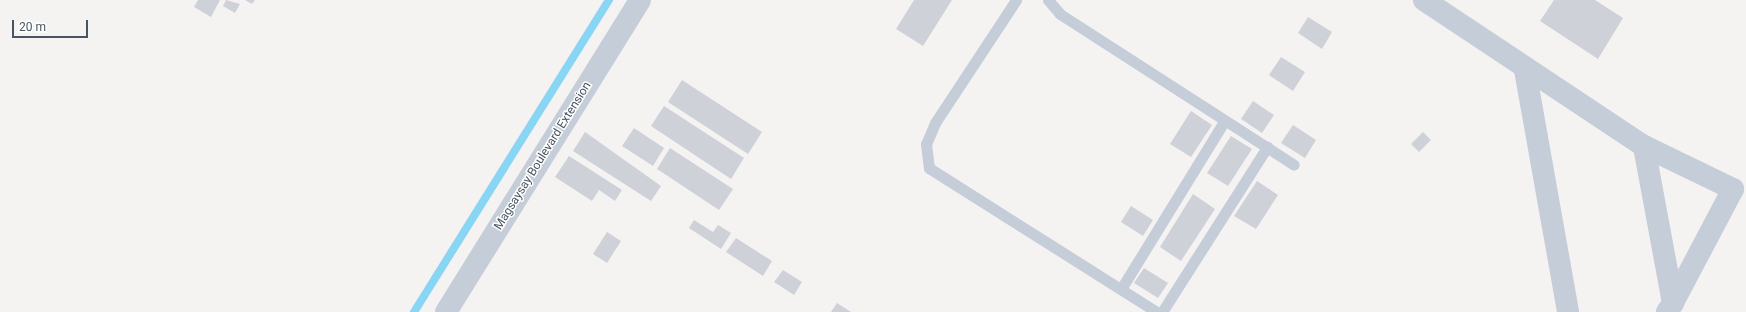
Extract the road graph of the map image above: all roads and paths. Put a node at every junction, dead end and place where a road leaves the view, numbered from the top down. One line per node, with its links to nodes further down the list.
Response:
1 (640, 0): 12 (street, Magsaysay Boulevard Extension)
2 (1016, 0): 10 (lane)
3 (1048, 0): 6 (lane)
4 (1424, 0): 5 (street)
5 (1525, 70): 7 (street); 15 (street)
6 (1225, 120): 8 (lane); 10 (lane)
7 (1644, 146): 11 (street); 11 (street)
8 (1267, 147): 9 (lane); 14 (lane)
9 (1294, 165)
10 (1121, 289): 13 (lane)
11 (1670, 307)
12 (446, 312)
13 (1157, 312)
14 (1162, 312)
15 (1568, 312)

